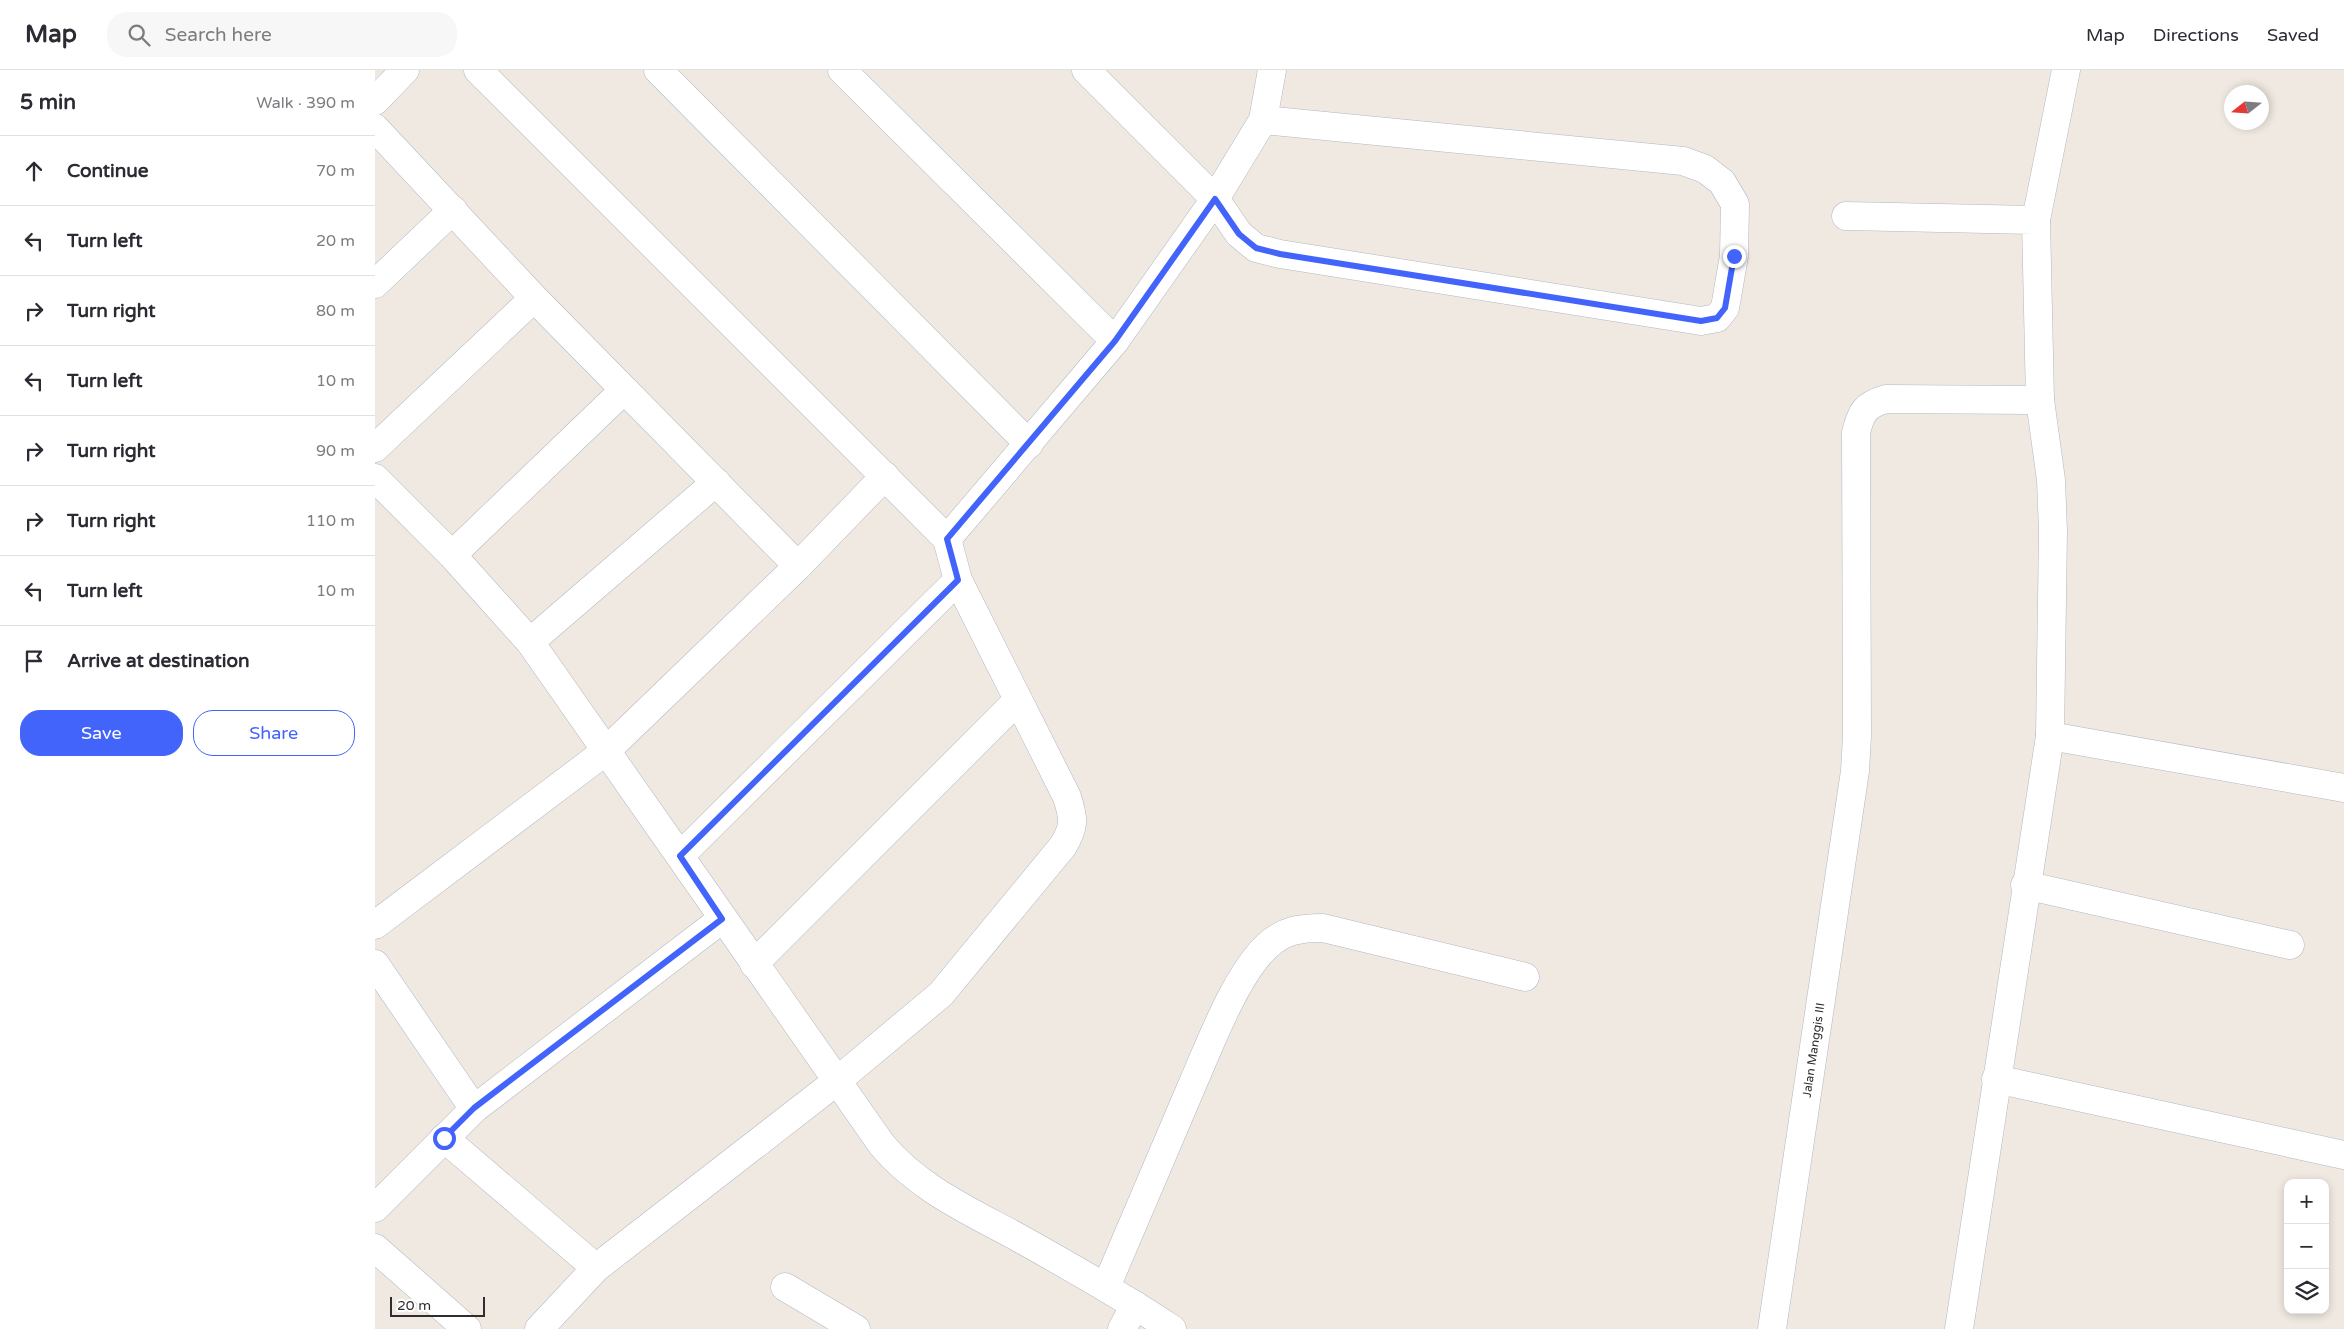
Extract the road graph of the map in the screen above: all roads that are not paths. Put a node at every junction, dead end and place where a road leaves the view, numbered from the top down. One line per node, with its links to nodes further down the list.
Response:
1 (405, 70): 8 (street)
2 (477, 70): 22 (street)
3 (658, 70): 20 (street)
4 (842, 70): 17 (street)
5 (1086, 70): 11 (street)
6 (1272, 70): 9 (street)
7 (2066, 70): 14 (street)
8 (375, 101)
9 (1263, 120): 11 (street); 11 (street)
10 (375, 128): 12 (street)
11 (1215, 199): 17 (street)
12 (453, 210): 15 (street); 16 (street)
13 (1846, 216): 14 (street)
14 (2037, 220): 19 (street)
15 (375, 284)
16 (534, 298): 18 (street); 21 (street)
17 (1115, 341): 20 (street)
18 (624, 390): 23 (street); 26 (street)
19 (2040, 400): 31 (street); 58 (street, Jalan Manggis III)
20 (1029, 444): 25 (street)
21 (375, 448)
22 (885, 476): 25 (street); 27 (street)
23 (716, 482): 27 (street); 29 (street)
24 (377, 483): 26 (street)
25 (947, 539): 28 (street)
26 (452, 554): 29 (street)
27 (798, 566): 32 (street)
28 (958, 580): 30 (street); 34 (street)
29 (530, 642): 32 (street)
30 (1018, 700): 40 (street); 43 (street)
31 (2049, 736): 33 (street); 35 (street)
32 (606, 750): 34 (street); 37 (street)
33 (2344, 788)
34 (680, 856): 36 (street)
35 (2025, 885): 38 (street); 42 (street)
36 (722, 919): 40 (street); 44 (street)
37 (375, 925)
38 (2290, 945)
39 (375, 964): 44 (street)
40 (754, 964): 43 (street)
41 (1525, 977): 51 (street)
42 (1996, 1079): 46 (street); 59 (street)
43 (837, 1081): 49 (street); 51 (street)
44 (474, 1108): 45 (street)
45 (444, 1138): 47 (street); 49 (street)
46 (2344, 1155)
47 (375, 1208)
48 (375, 1248): 53 (street)
49 (596, 1268): 54 (street)
50 (785, 1287): 55 (street)
51 (1106, 1287): 52 (street)
52 (1135, 1305): 56 (street); 57 (street)
53 (467, 1329)
54 (539, 1329)
55 (856, 1329)
56 (1122, 1329)
57 (1172, 1329)
58 (1772, 1329)
59 (1959, 1329)

